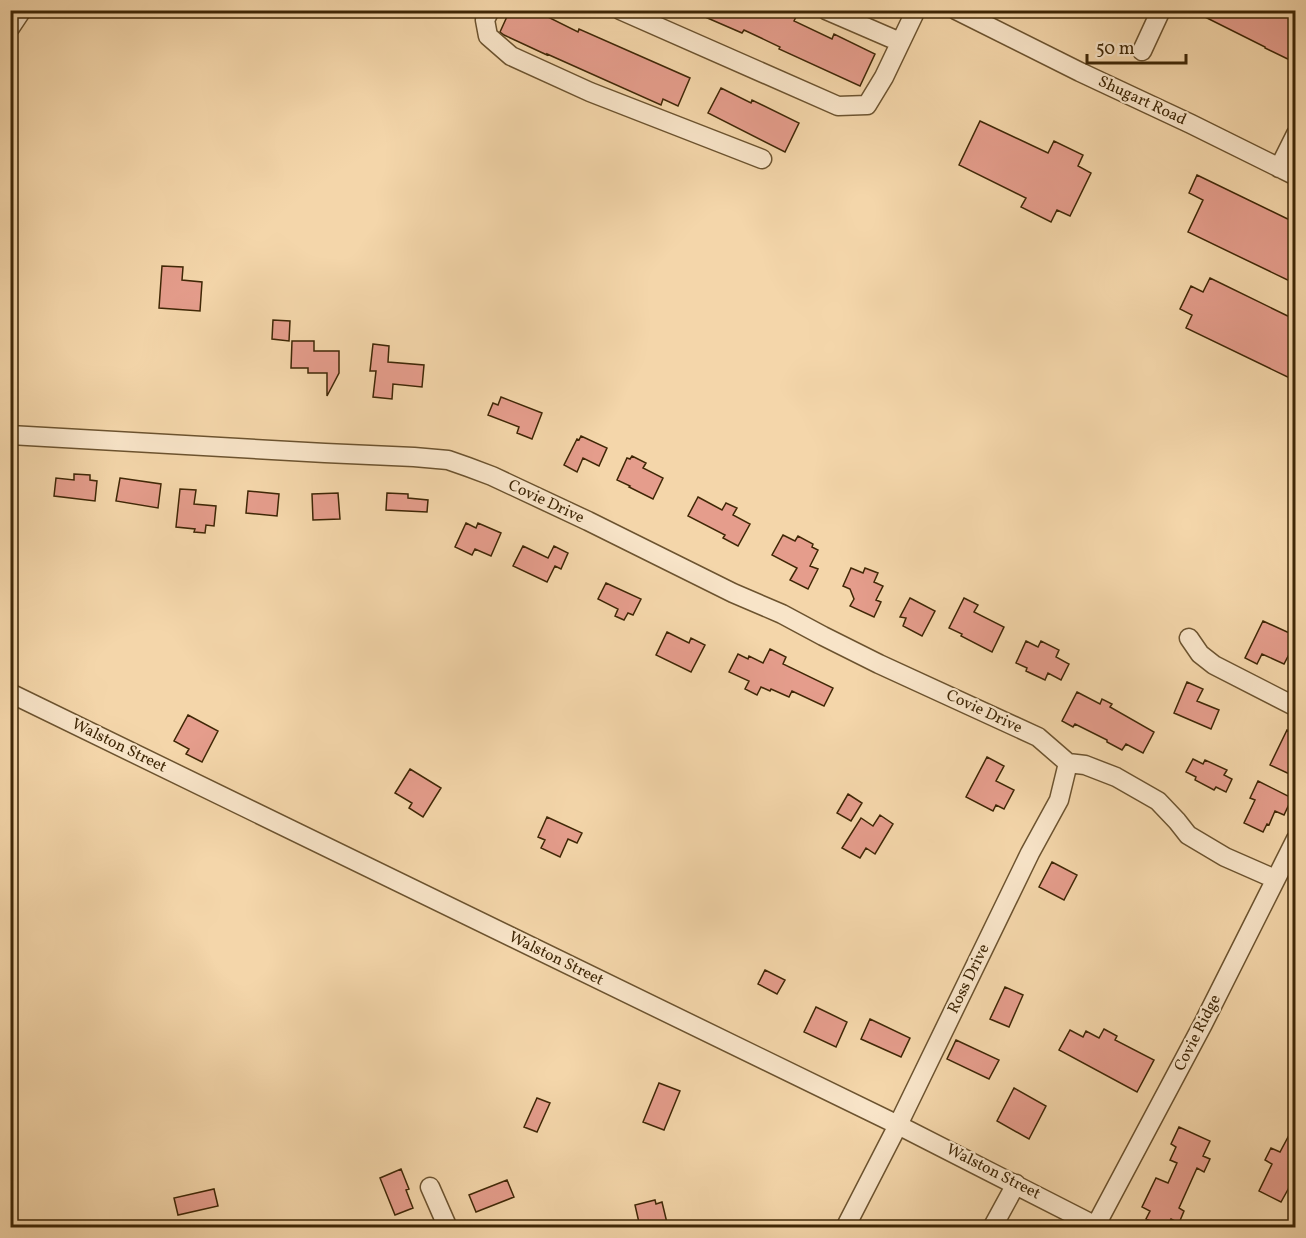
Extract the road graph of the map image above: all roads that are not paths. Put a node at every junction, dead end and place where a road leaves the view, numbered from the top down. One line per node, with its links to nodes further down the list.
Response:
1 (22, 10): 8 (street)
2 (490, 10): 12 (street)
3 (620, 10): 9 (street)
4 (826, 10): 9 (street)
5 (916, 10): 9 (street)
6 (956, 10): 13 (street, Shugart Road)
7 (1161, 10): 10 (street)
8 (10, 28)
9 (900, 42)
10 (1142, 51)
11 (1296, 134): 13 (street)
12 (762, 159)
13 (1287, 172)
14 (10, 435): 18 (street, Covie Drive)
15 (1189, 638): 17 (street)
16 (10, 693): 21 (street, Walston Street)
17 (1296, 707)
18 (1068, 763): 20 (street); 21 (street, Ross Drive)
19 (1296, 839): 20 (street, Covie Ridge)
20 (1275, 879): 24 (street, Covie Ridge)
21 (898, 1125): 22 (street, Walston Street); 26 (street, Ross Drive)
22 (1016, 1184): 24 (street, Walston Street); 27 (street)
23 (429, 1187): 25 (street)
24 (1098, 1226)
25 (448, 1227)
26 (846, 1227)
27 (992, 1227)

